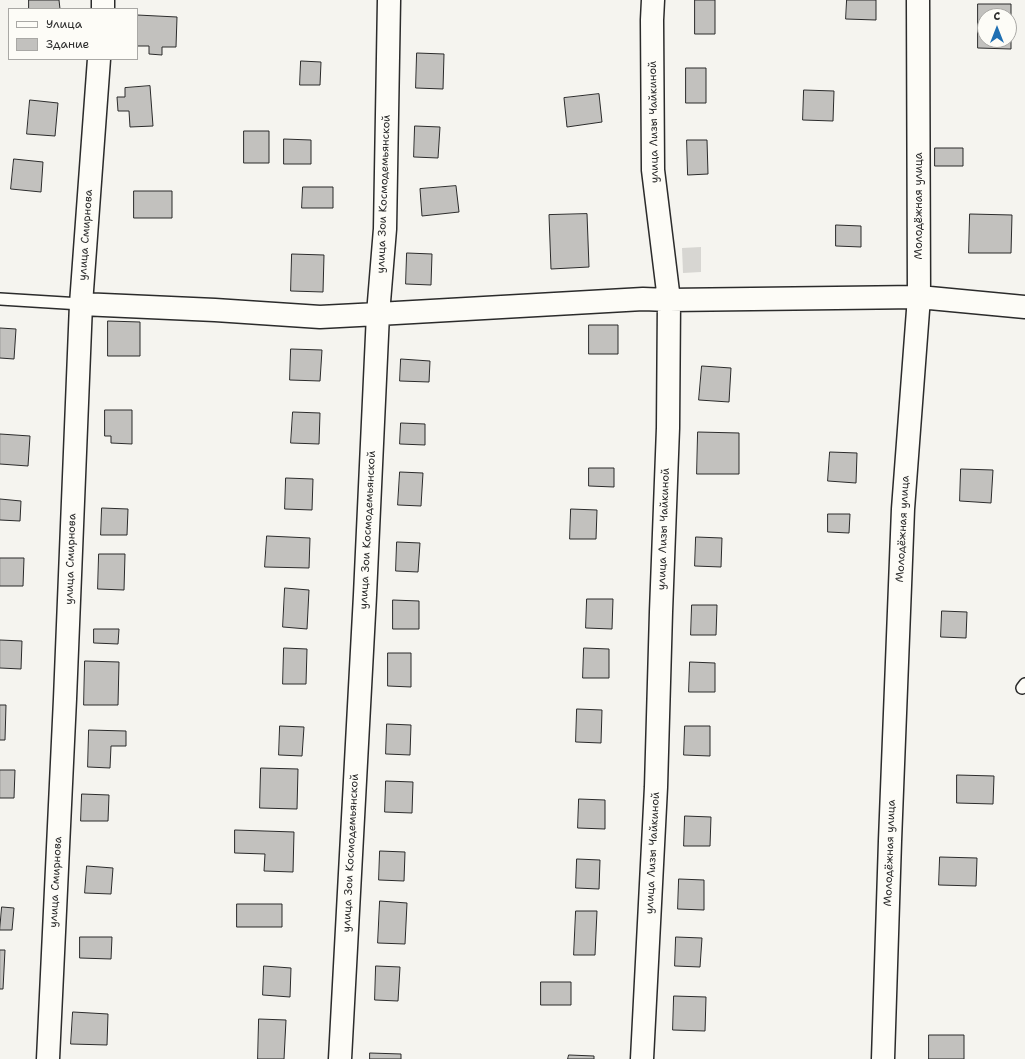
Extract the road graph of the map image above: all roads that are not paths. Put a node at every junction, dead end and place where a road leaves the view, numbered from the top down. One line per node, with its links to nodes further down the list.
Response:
1 (389, 0): 10 (street, улица Зои Космодемьянской)
2 (653, 0): 7 (street, улица Лизы Чайкиной)
3 (918, 0): 5 (street, Молодёжная улица)
4 (99, 60): 8 (street, улица Смирнова)
5 (919, 297): 7 (street); 9 (street); 14 (street, Молодёжная улица)
6 (0, 299): 8 (lane)
7 (669, 300): 10 (street); 13 (street, улица Лизы Чайкиной)
8 (81, 304): 10 (street); 11 (street, улица Смирнова)
9 (1025, 307)
10 (378, 314): 12 (street, улица Зои Космодемьянской)
11 (48, 1059)
12 (340, 1059)
13 (642, 1059)
14 (883, 1059)

